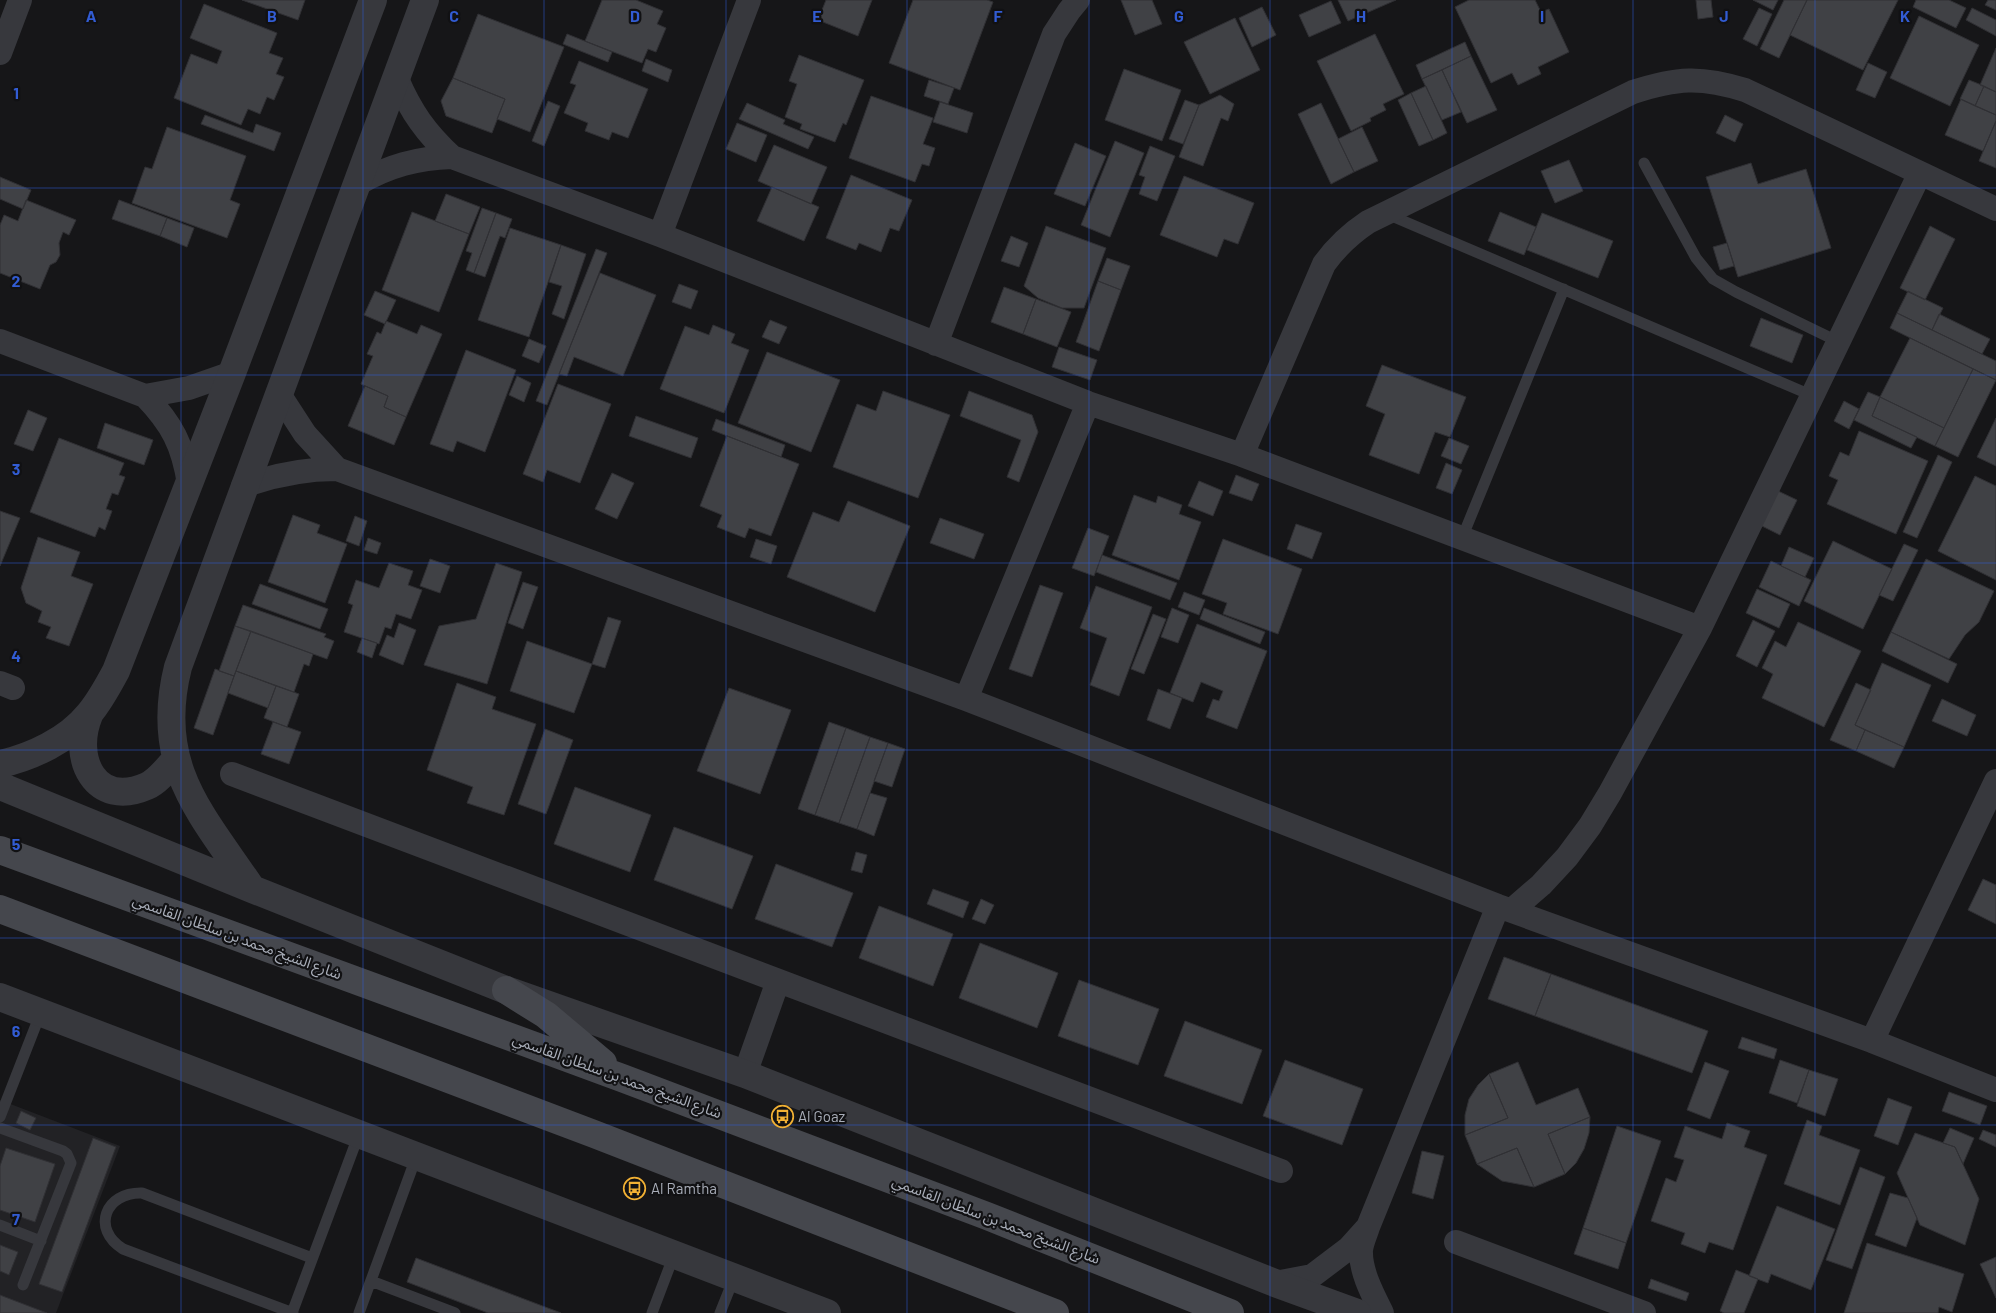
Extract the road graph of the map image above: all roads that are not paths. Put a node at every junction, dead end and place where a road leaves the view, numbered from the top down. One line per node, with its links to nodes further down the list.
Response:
1 (20, 0): 6 (street)
2 (373, 0): 19 (street)
3 (426, 0): 7 (street)
4 (749, 0): 14 (street)
5 (1078, 0): 18 (street)
6 (0, 53)
7 (397, 79): 8 (street); 11 (street)
8 (452, 157): 11 (street); 14 (street)
9 (1644, 163): 17 (lane)
10 (1920, 173): 12 (street); 13 (street); 17 (street)
11 (359, 183): 20 (street)
12 (1996, 210)
13 (1386, 214): 15 (lane); 24 (street)
14 (660, 235): 18 (street)
15 (1564, 290): 22 (lane); 28 (lane)
16 (0, 341): 21 (street)
17 (1839, 342): 22 (street)
18 (936, 344): 23 (street)
19 (232, 373): 21 (street); 26 (street)
20 (279, 394): 25 (street); 27 (street)
21 (145, 396): 26 (street)
22 (1812, 396): 29 (street)
23 (1088, 403): 24 (street); 30 (street)
24 (1242, 455): 28 (street)
25 (337, 469): 27 (street); 30 (street)
26 (189, 484): 31 (street)
27 (243, 486): 32 (street)
28 (1462, 538): 29 (street)
29 (1700, 628): 39 (street)
30 (966, 699): 39 (street)
31 (89, 715): 32 (street); 33 (street)
32 (175, 760): 38 (street)
33 (0, 764)
34 (232, 774): 41 (street)
35 (1996, 781): 45 (street)
36 (0, 786): 38 (street)
37 (0, 850): 47 (main road, شارع الشيخ محمد بن سلطان القاسمي)
38 (252, 889): 42 (street)
39 (1505, 908): 45 (street); 55 (street)
40 (0, 909): 60 (main road)
41 (778, 981): 46 (street); 53 (street)
42 (506, 990): 46 (street); 47 (main road)
43 (0, 997): 44 (street)
44 (41, 1012): 49 (lane); 51 (street)
45 (1872, 1042): 48 (street)
46 (745, 1074): 63 (street)
47 (622, 1078): 73 (main road, شارع الشيخ محمد بن سلطان القاسمي)
48 (1996, 1090)
49 (0, 1117)
50 (0, 1128): 56 (lane)
51 (359, 1134): 52 (street); 59 (lane)
52 (417, 1156): 58 (street); 62 (lane)
53 (1280, 1171)
54 (0, 1226): 56 (lane)
55 (1368, 1227): 63 (street); 75 (street)
56 (41, 1241): 64 (lane)
57 (1456, 1242): 76 (street)
58 (674, 1255): 61 (street); 68 (lane)
59 (312, 1258): 65 (lane); 65 (lane)
60 (960, 1276): 71 (main road); 72 (main road)
61 (734, 1278): 69 (lane); 70 (street)
62 (371, 1281): 66 (lane); 67 (lane)
63 (1275, 1283): 74 (street)
64 (23, 1286)
65 (292, 1313)
66 (359, 1313)
67 (455, 1313)
68 (652, 1313)
69 (720, 1313)
70 (827, 1313)
71 (1010, 1313)
72 (1055, 1313)
73 (1230, 1313)
74 (1357, 1313)
75 (1382, 1313)
76 (1644, 1313)

